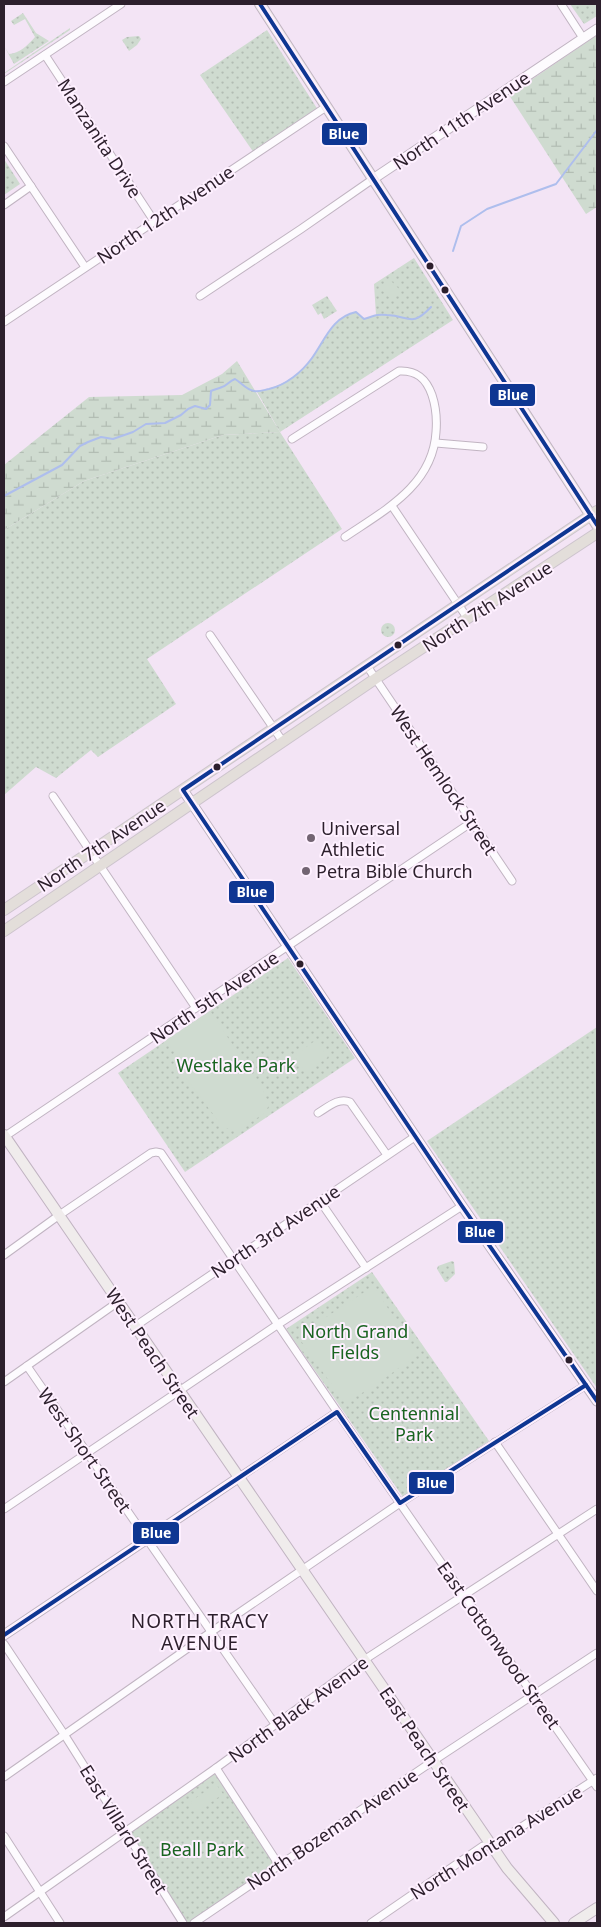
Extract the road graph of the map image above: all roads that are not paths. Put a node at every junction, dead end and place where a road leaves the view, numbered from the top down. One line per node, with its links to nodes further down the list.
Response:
1 (121, 4): 6 (street)
2 (260, 4): 8 (main road)
3 (561, 4): 5 (street)
4 (597, 29): 5 (street, North 11th Avenue)
5 (583, 38): 10 (street, North 11th Avenue)
6 (45, 55): 7 (street); 13 (street, Manzanita Drive)
7 (4, 82)
8 (326, 107): 10 (main road); 13 (street, North 12th Avenue)
9 (4, 146): 11 (street)
10 (373, 179): 15 (street, North 11th Avenue); 21 (main road)
11 (31, 186): 12 (street); 14 (street)
12 (4, 205)
13 (154, 221): 14 (street, North 12th Avenue)
14 (85, 267): 16 (street, North 12th Avenue)
15 (200, 296)
16 (4, 322)
17 (292, 439): 18 (street)
18 (436, 443): 19 (street); 20 (street)
19 (483, 447)
20 (392, 506): 24 (street); 25 (street)
21 (594, 513): 22 (main road); 25 (main road, North 7th Avenue)
22 (597, 525)
23 (597, 533): 26 (main road, North 7th Avenue)
24 (345, 536)
25 (458, 604): 26 (street); 28 (main road, North 7th Avenue)
26 (468, 619): 29 (main road, North 7th Avenue)
27 (210, 635): 30 (street)
28 (367, 666): 29 (street, West Hemlock Street); 30 (main road, North 7th Avenue)
29 (375, 679): 31 (main road, North 7th Avenue); 35 (street, West Hemlock Street)
30 (274, 728): 31 (street); 32 (main road, North 7th Avenue)
31 (283, 742): 34 (main road, North 7th Avenue)
32 (183, 790): 34 (street); 36 (main road, North 7th Avenue)
33 (53, 796): 36 (street)
34 (193, 804): 37 (main road, North 7th Avenue); 41 (street)
35 (472, 822): 38 (street, West Hemlock Street); 41 (street, North 5th Avenue)
36 (90, 852): 37 (street); 39 (main road, North 7th Avenue)
37 (100, 866): 40 (main road, North 7th Avenue); 42 (street)
38 (512, 881)
39 (4, 910)
40 (4, 931)
41 (289, 946): 42 (street, North 5th Avenue); 45 (street)
42 (196, 1008): 44 (street, North 5th Avenue)
43 (318, 1113): 46 (street)
44 (4, 1136): 49 (main road, West Peach Street)
45 (416, 1136): 46 (street, North 3rd Avenue); 48 (street)
46 (387, 1156): 47 (street, North 3rd Avenue)
47 (320, 1201): 51 (street, North 3rd Avenue); 52 (street)
48 (462, 1206): 52 (street); 58 (street)
49 (58, 1216): 50 (street); 51 (street, East Cottonwood Street); 53 (main road, West Peach Street)
50 (4, 1256)
51 (233, 1261): 54 (street, East Cottonwood Street); 55 (street, North 3rd Avenue)
52 (366, 1268): 54 (street)
53 (118, 1302): 55 (main road, West Peach Street); 56 (street)
54 (277, 1325): 59 (street); 61 (street, East Cottonwood Street)
55 (134, 1327): 59 (main road, West Peach Street)
56 (27, 1366): 57 (street); 63 (street, West Short Street)
57 (4, 1382)
58 (586, 1384): 60 (street); 62 (street)
59 (178, 1391): 63 (street); 64 (main road, West Peach Street)
60 (597, 1401)
61 (337, 1412): 64 (street); 65 (street, East Cottonwood Street)
62 (495, 1442): 65 (street); 68 (street)
63 (86, 1453): 66 (street); 69 (street, West Short Street)
64 (238, 1478): 69 (street); 70 (main road, West Peach Street)
65 (400, 1504): 70 (street); 72 (street, East Cottonwood Street)
66 (4, 1509)
67 (597, 1509): 68 (street, North Black Avenue)
68 (558, 1534): 71 (street); 72 (street, North Black Avenue)
69 (146, 1539): 73 (street, West Short Street); 74 (street)
70 (302, 1571): 73 (street); 77 (main road, East Peach Street)
71 (597, 1591)
72 (464, 1595): 77 (street, North Black Avenue); 78 (street, East Cottonwood Street)
73 (211, 1632): 79 (street, West Short Street); 80 (street)
74 (4, 1635)
75 (4, 1644): 80 (street, East Villard Street)
76 (597, 1653): 78 (street, North Bozeman Avenue)
77 (364, 1660): 79 (street, North Black Avenue); 81 (main road, East Peach Street)
78 (534, 1694): 81 (street, North Bozeman Avenue); 84 (street, East Cottonwood Street)
79 (275, 1724): 82 (street, North Black Avenue)
80 (64, 1734): 83 (street); 85 (street, East Villard Street)
81 (433, 1761): 87 (main road, East Peach Street); 88 (street, North Bozeman Avenue)
82 (216, 1768): 85 (street, North Black Avenue); 88 (street)
83 (4, 1777)
84 (596, 1782): 87 (street, North Montana Avenue)
85 (126, 1832): 89 (street, North Black Avenue); 93 (street, East Villard Street)
86 (4, 1836): 89 (street)
87 (492, 1846): 95 (street, North Montana Avenue); 96 (main road, East Peach Street)
88 (279, 1865): 94 (street, North Bozeman Avenue)
89 (40, 1892): 91 (street, North Black Avenue); 92 (street)
90 (597, 1908): 97 (main road)
91 (4, 1916)
92 (60, 1923)
93 (183, 1923)
94 (194, 1923)
95 (371, 1923)
96 (554, 1923)
97 (574, 1923)

